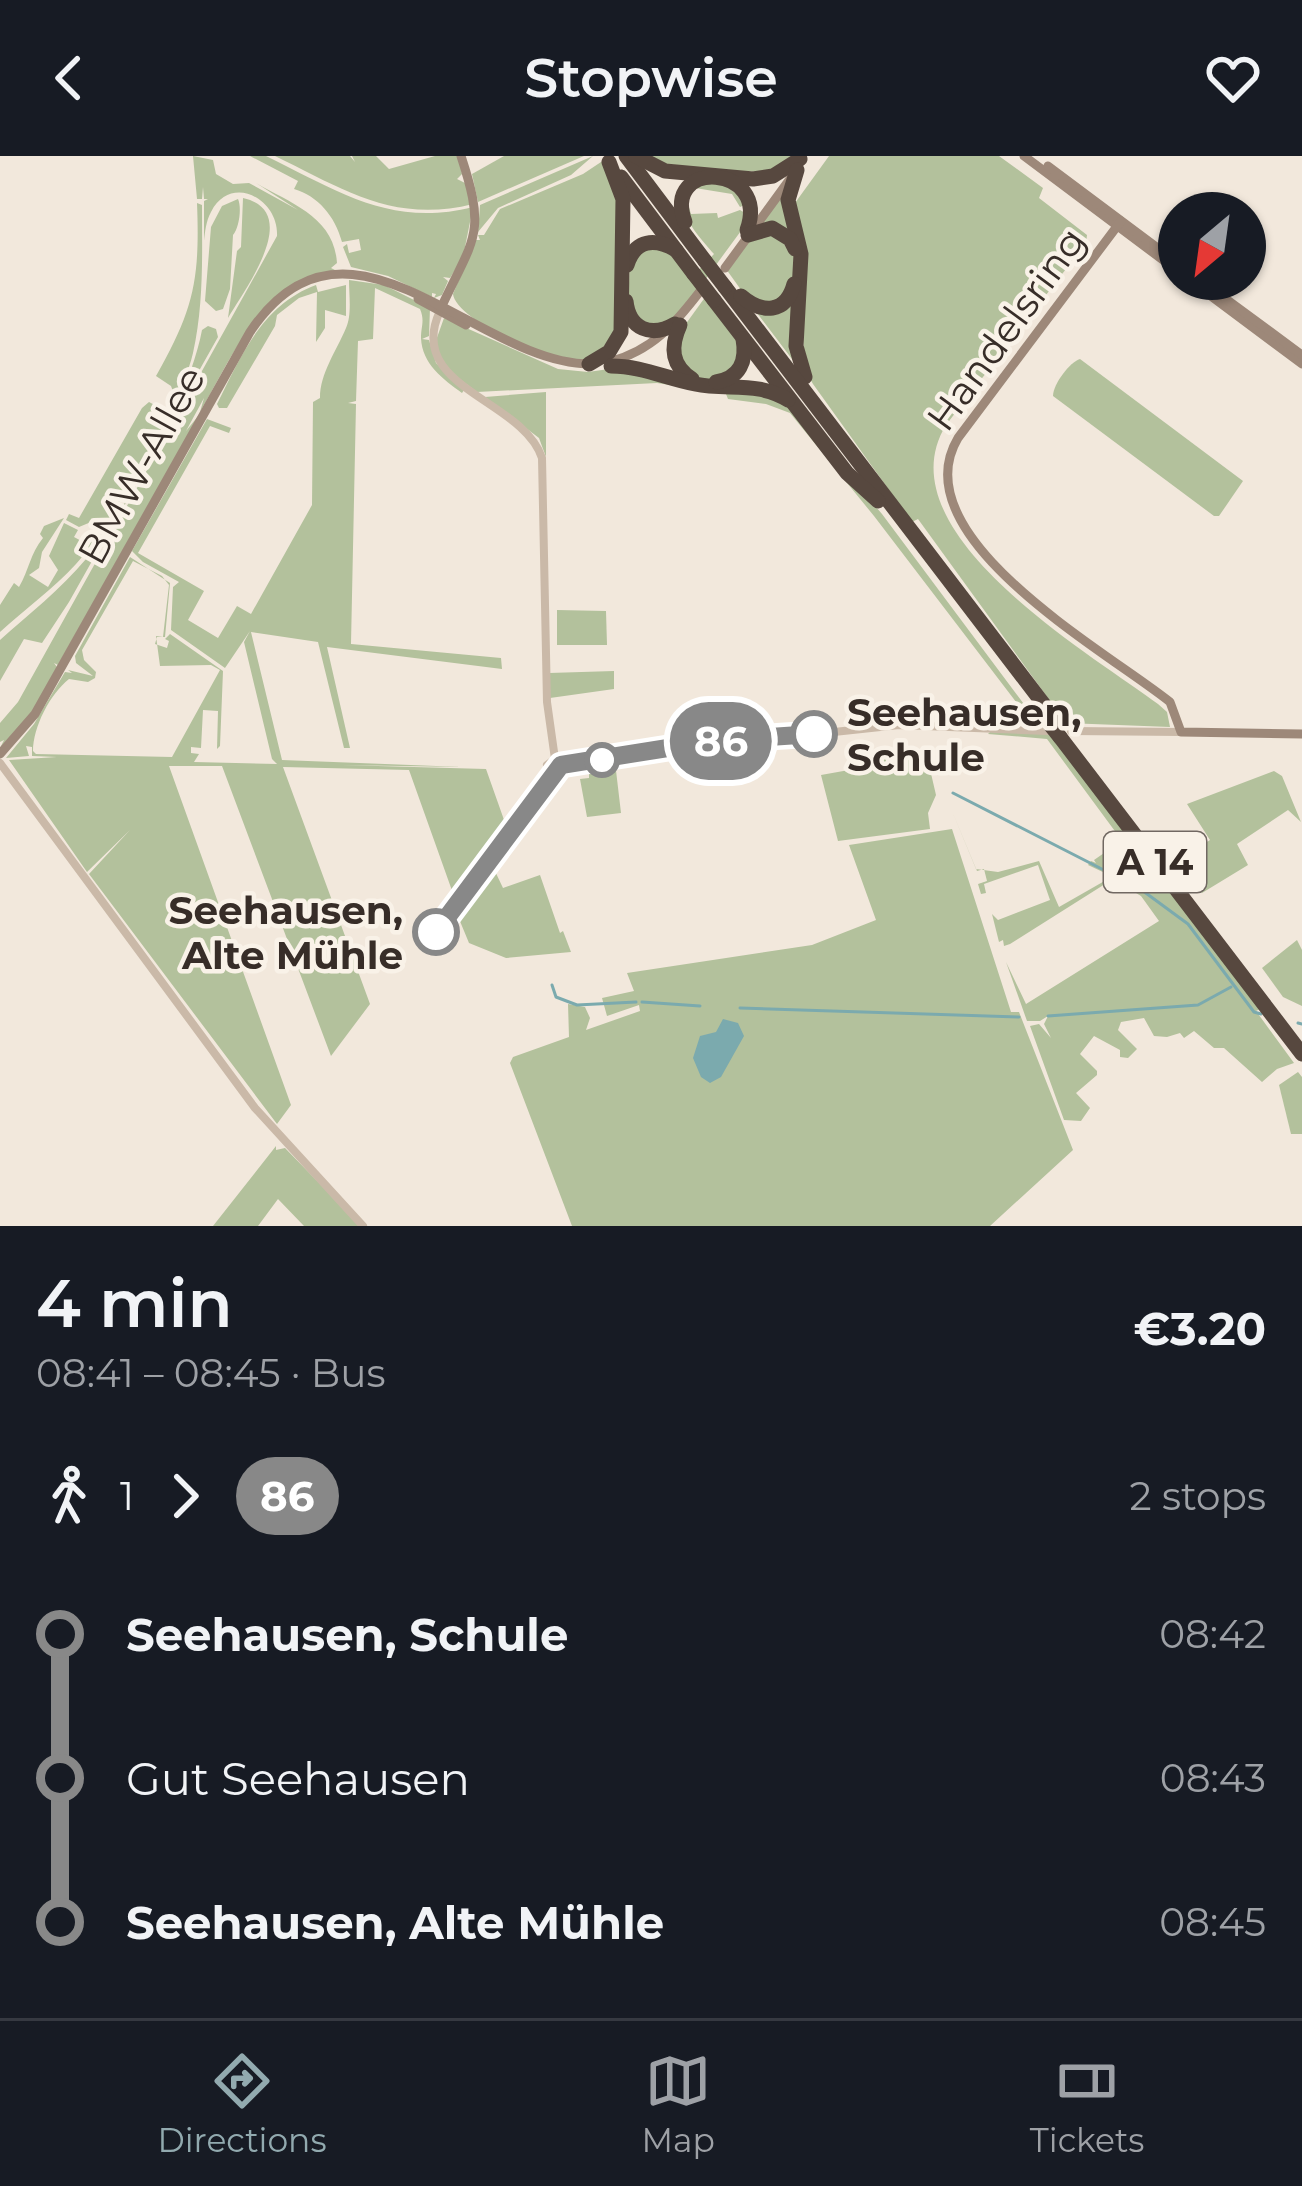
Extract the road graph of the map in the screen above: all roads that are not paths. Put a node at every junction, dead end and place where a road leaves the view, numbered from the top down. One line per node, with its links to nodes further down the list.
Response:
1 (461, 156): 14 (main road)
2 (636, 156): 6 (highway); 7 (highway)
3 (1024, 156): 8 (main road)
4 (1034, 156): 8 (main road)
5 (614, 158): 10 (highway); 13 (highway, A 14); 22 (highway)
6 (802, 160): 9 (main road); 24 (highway)
7 (685, 222): 9 (highway); 13 (highway)
8 (1119, 224): 11 (main road); 12 (main road); 29 (main road, Handelsring)
9 (748, 233): 13 (main road); 13 (highway)
10 (676, 250): 13 (highway); 19 (highway)
11 (1158, 251)
12 (1158, 253)
13 (715, 279): 19 (main road); 20 (highway); 24 (highway); 26 (highway, A 14); 27 (highway, A 14)
14 (449, 291): 17 (main road); 18 (main road)
15 (1218, 300): 21 (main road)
16 (1226, 300): 21 (main road)
17 (441, 308): 18 (main road, BMW-Allee); 23 (main road, BMW-Allee); 28 (street); 31 (main road, BMW-Allee)
18 (460, 315): 22 (main road, BMW-Allee)
19 (677, 325): 20 (highway); 22 (main road, BMW-Allee); 23 (main road, BMW-Allee)
20 (742, 336): 25 (highway)
21 (1301, 357)
22 (589, 364)
23 (610, 366): 25 (highway)
24 (805, 377): 26 (highway)
25 (794, 405): 27 (highway)
26 (864, 467): 28 (highway, A 14)
27 (878, 501): 28 (highway, A 14)
28 (1059, 730): 29 (street); 32 (highway, A 14); 33 (highway, A 14)
29 (1181, 732): 30 (main road)
30 (1302, 734)
31 (0, 763): 34 (street)
32 (1302, 1041)
33 (1302, 1054)
34 (363, 1226)

